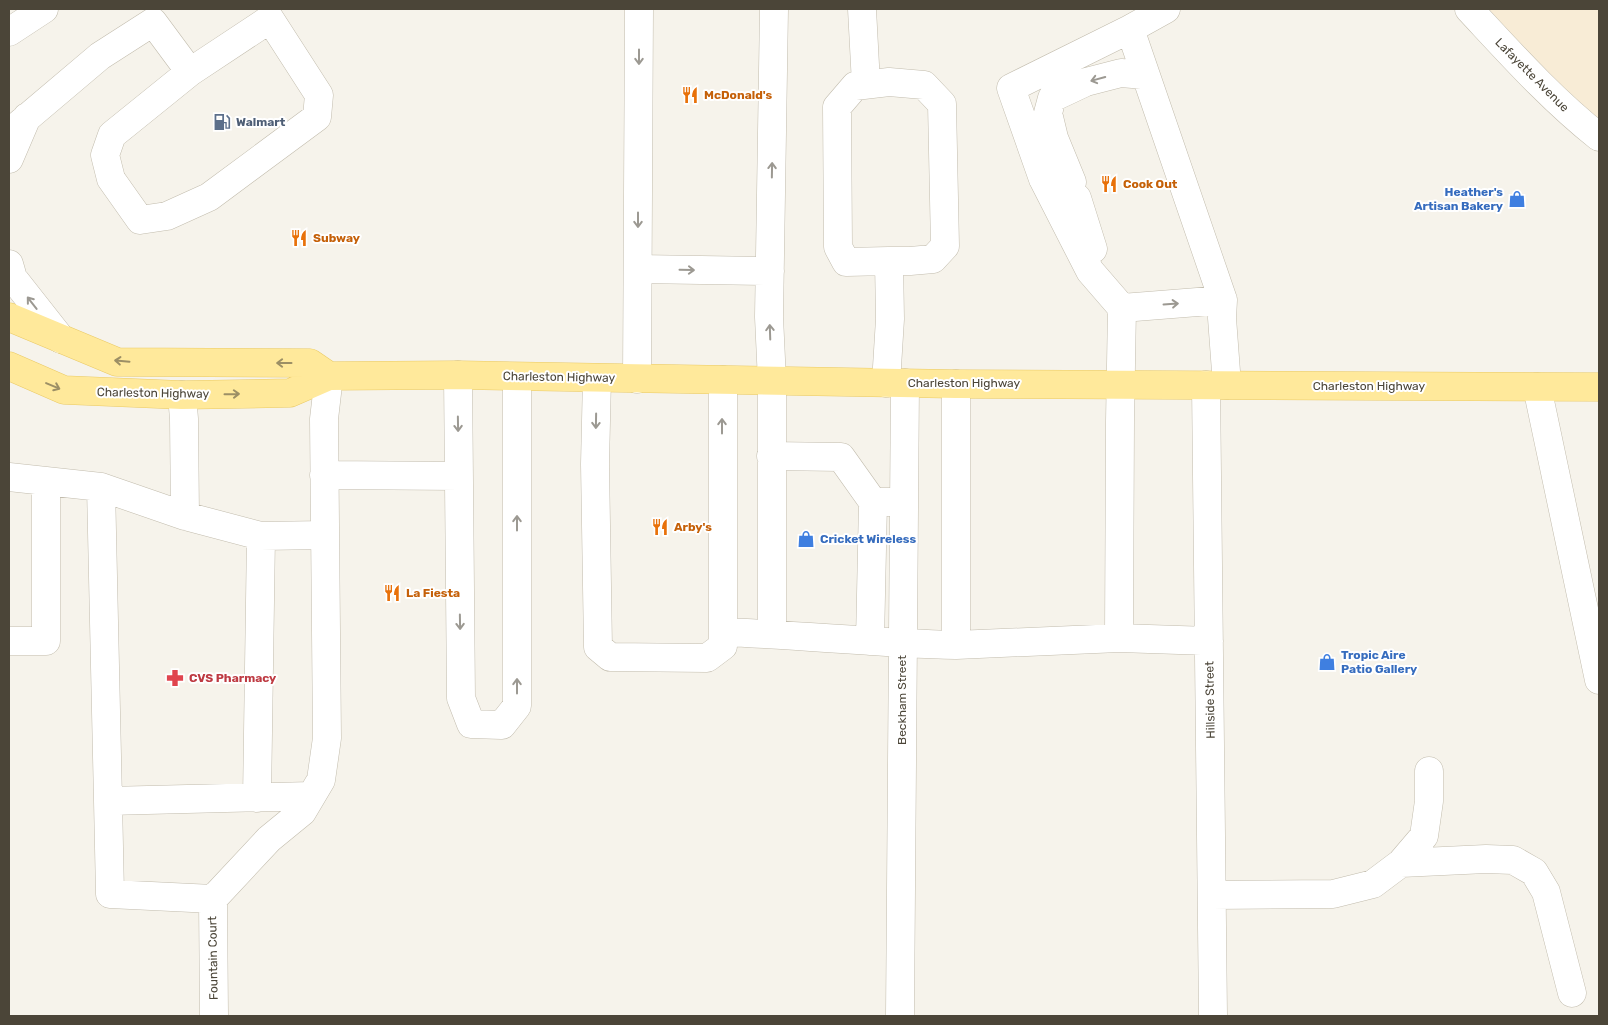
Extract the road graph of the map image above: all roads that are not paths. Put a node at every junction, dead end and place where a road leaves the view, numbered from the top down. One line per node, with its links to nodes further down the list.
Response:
1 (44, 9): 10 (street)
2 (639, 9): 21 (street, one-way to 21)
3 (774, 9): 22 (street, one-way to 3)
4 (862, 9): 13 (street)
5 (1166, 9): 9 (street)
6 (1469, 9): 16 (street, Lafayette Avenue)
7 (156, 13): 11 (street); 14 (street)
8 (278, 14): 11 (street); 11 (street)
9 (1130, 29): 12 (street); 23 (street)
10 (9, 32)
11 (190, 72)
12 (1145, 75): 23 (street, one-way to 23); 24 (street)
13 (866, 84): 15 (street); 18 (street)
14 (18, 125): 17 (street)
15 (942, 128): 18 (street); 19 (street)
16 (1599, 137)
17 (9, 159)
18 (838, 247): 19 (street)
19 (889, 261): 36 (street, Beckham Street)
20 (9, 264): 27 (street, one-way to 20)
21 (638, 269): 22 (street, one-way to 22); 33 (street)
22 (770, 271): 35 (street, one-way to 22)
23 (1090, 271): 25 (street)
24 (1223, 300): 25 (street, one-way to 24); 39 (street, Hillside Street)
25 (1122, 308): 38 (street)
26 (9, 317): 27 (main road)
27 (61, 339): 30 (main road, one-way to 27)
28 (9, 366): 42 (main road, Charleston Highway, one-way to 42)
29 (458, 375): 30 (main road, Charleston Highway); 31 (main road, Charleston Highway); 45 (street, one-way to 45)
30 (329, 376): 42 (main road, Charleston Highway, one-way to 30); 44 (street)
31 (517, 376): 32 (main road, Charleston Highway); 45 (street, one-way to 31)
32 (597, 378): 33 (main road, Charleston Highway); 54 (street, one-way to 54)
33 (637, 378): 34 (main road, Charleston Highway)
34 (722, 380): 35 (main road, Charleston Highway); 54 (street, one-way to 34)
35 (772, 381): 36 (main road, Charleston Highway); 43 (street)
36 (896, 383): 37 (main road, Charleston Highway); 50 (street, Beckham Street)
37 (956, 384): 38 (main road, Charleston Highway); 61 (street)
38 (1121, 384): 39 (main road, Charleston Highway); 56 (street)
39 (1216, 385): 40 (main road, Charleston Highway); 59 (street, Hillside Street)
40 (1537, 387): 41 (main road, Charleston Highway); 62 (street)
41 (1599, 387)
42 (182, 395): 51 (street)
43 (772, 456): 49 (street); 55 (street)
44 (324, 474): 45 (street); 52 (street)
45 (459, 476)
46 (9, 477): 47 (street)
47 (46, 481): 48 (street); 57 (street)
48 (101, 487): 51 (street); 66 (street)
49 (873, 502): 50 (street); 58 (street)
50 (904, 502): 60 (street, Beckham Street)
51 (185, 516): 53 (street)
52 (325, 535): 53 (street); 64 (street)
53 (261, 536): 65 (street)
54 (723, 632): 55 (street)
55 (772, 634): 58 (street)
56 (1119, 638): 59 (street); 61 (street)
57 (9, 641)
58 (870, 641): 60 (street)
59 (1209, 641): 68 (street, Hillside Street)
60 (902, 643): 61 (street); 72 (street, Beckham Street)
61 (956, 645)
62 (1599, 680)
63 (1429, 771): 67 (street)
64 (311, 796): 65 (street); 69 (street)
65 (257, 798): 66 (street)
66 (108, 802): 69 (street)
67 (1401, 863): 68 (street); 70 (street)
68 (1212, 895): 73 (street, Hillside Street)
69 (213, 899): 71 (street, Fountain Court)
70 (1572, 993)
71 (214, 1016)
72 (900, 1016)
73 (1213, 1016)

